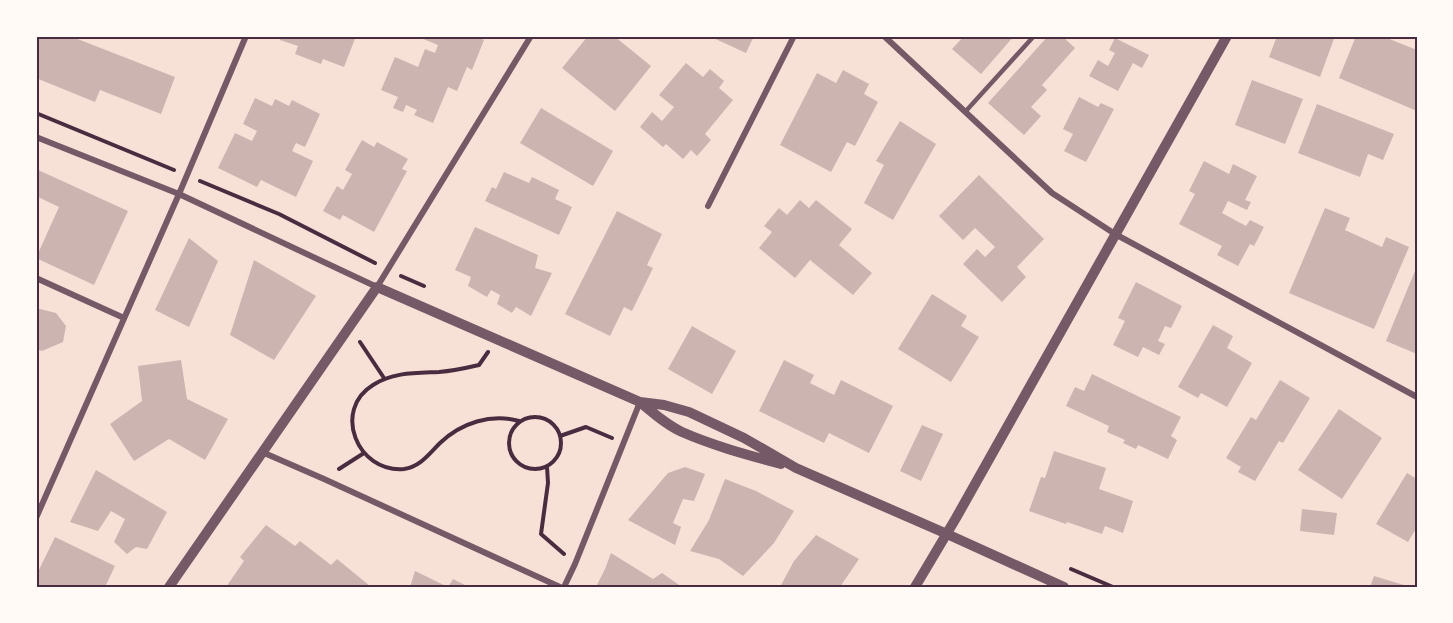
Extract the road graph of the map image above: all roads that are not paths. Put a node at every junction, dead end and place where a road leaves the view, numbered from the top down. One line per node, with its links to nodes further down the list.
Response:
1 (246, 36): 9 (street)
2 (531, 36): 13 (street)
3 (794, 36): 10 (street)
4 (884, 36): 7 (street)
5 (1034, 36): 7 (lane)
6 (1227, 36): 11 (street)
7 (965, 112): 11 (street)
8 (36, 136): 9 (street)
9 (179, 194): 13 (street); 14 (street)
10 (708, 206)
11 (1115, 234): 15 (street); 20 (street)
12 (36, 278): 14 (street)
13 (377, 287): 16 (street); 17 (street)
14 (124, 318): 19 (street)
15 (1417, 397)
16 (640, 402): 18 (street); 18 (street); 22 (street)
17 (262, 452): 21 (street); 22 (street)
18 (796, 468): 20 (street)
19 (36, 518)
20 (946, 534): 23 (street); 24 (street)
21 (168, 587)
22 (562, 587)
23 (915, 587)
24 (1064, 587)

